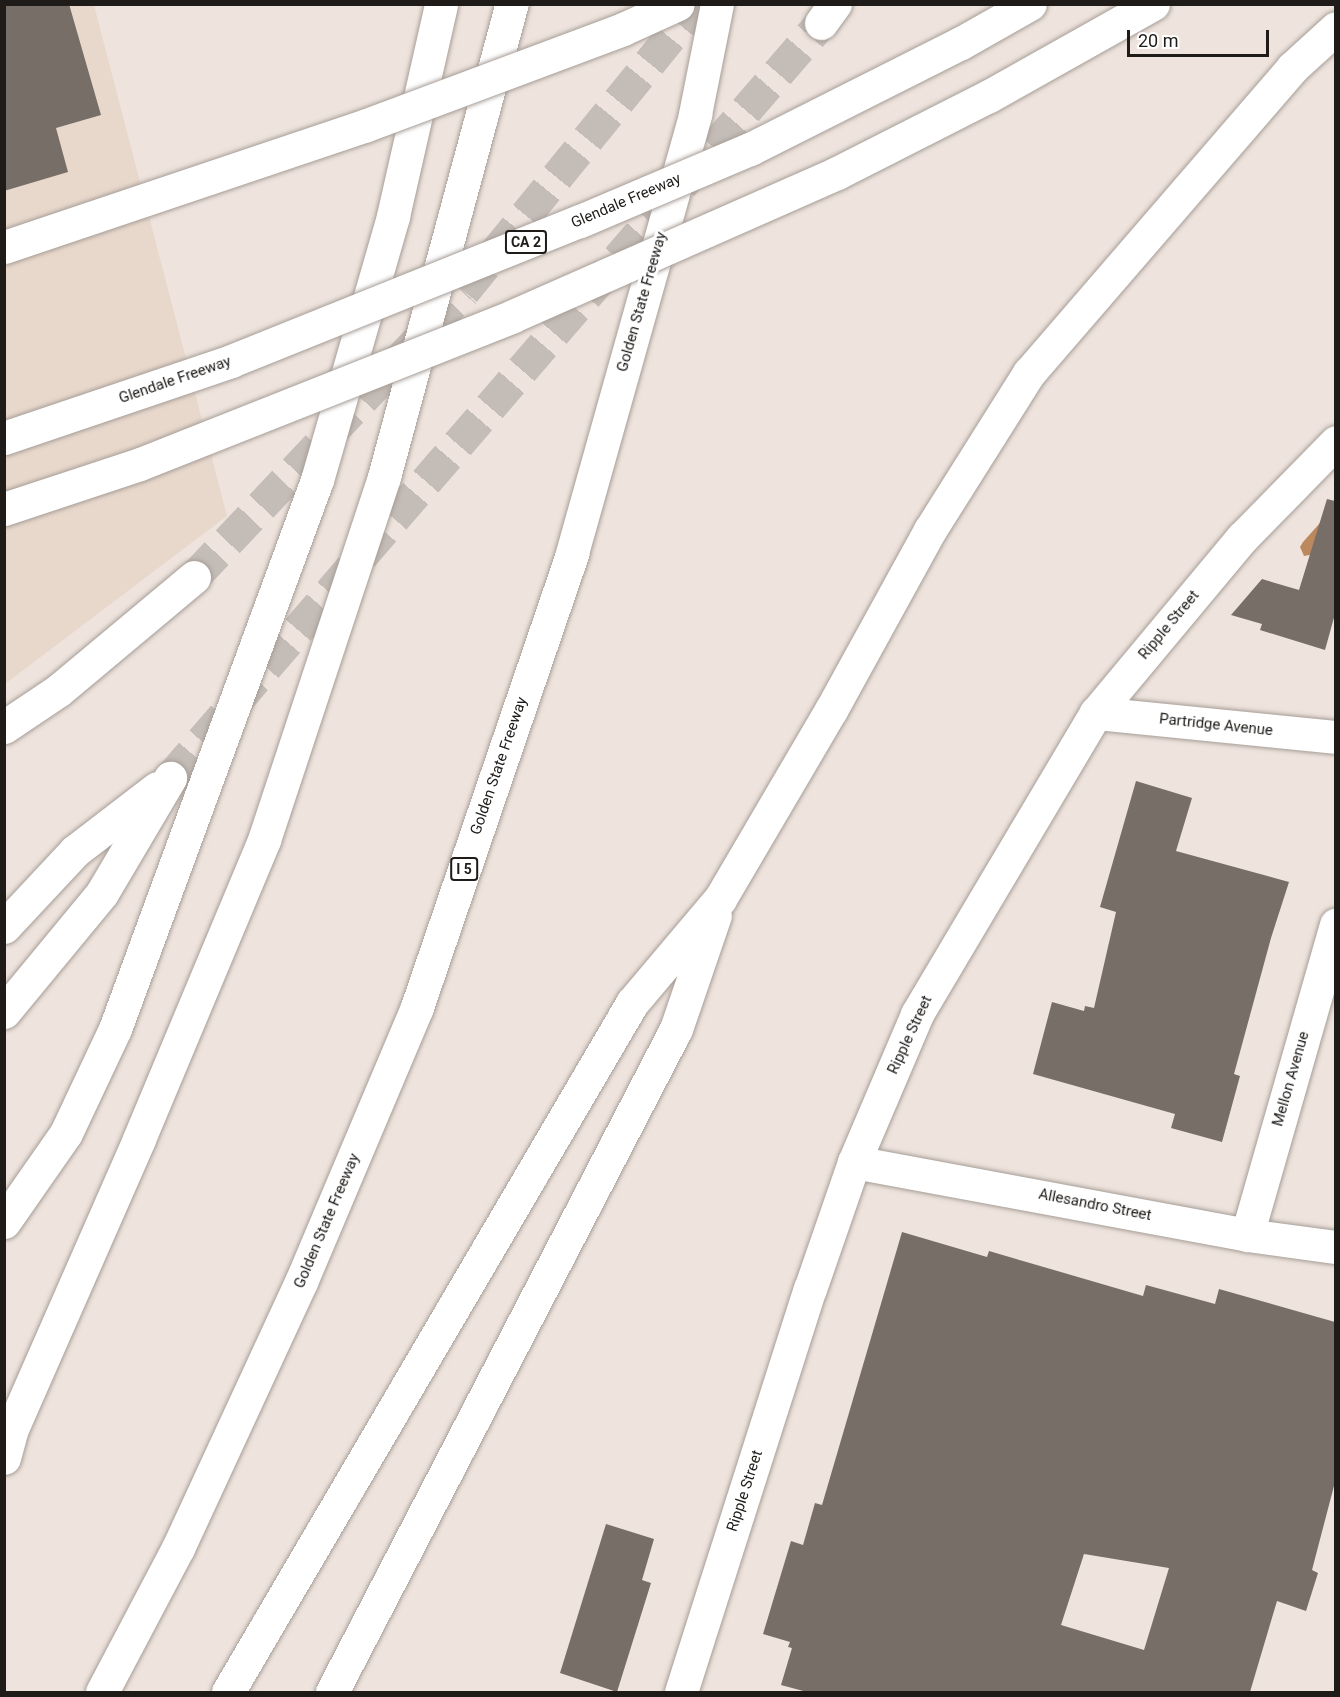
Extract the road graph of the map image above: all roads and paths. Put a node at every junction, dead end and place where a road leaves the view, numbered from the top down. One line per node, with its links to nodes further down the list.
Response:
1 (441, 4): 21 (main road)
2 (512, 4): 24 (main road)
3 (678, 4): 8 (main road, bridge)
4 (717, 4): 25 (main road, Golden State Freeway / I 5)
5 (1030, 4): 9 (main road, Glendale Freeway / CA 2, bridge)
6 (1153, 4): 11 (main road, bridge)
7 (1335, 28): 16 (main road)
8 (4, 247)
9 (4, 438)
10 (1335, 442): 13 (main road, Ripple Street)
11 (4, 509)
12 (194, 577): 14 (main road)
13 (1096, 713): 15 (main road, Partridge Avenue); 20 (main road, Ripple Street)
14 (4, 727)
15 (1335, 737)
16 (720, 899): 26 (main road); 27 (main road)
17 (1335, 924): 22 (main road, Mellon Avenue)
18 (4, 927): 19 (main road)
19 (4, 1012)
20 (854, 1162): 22 (main road, Allesandro Street); 28 (main road, Ripple Street)
21 (6, 1220)
22 (1247, 1234): 23 (main road, Allesandro Street)
23 (1335, 1247)
24 (7, 1444)
25 (102, 1692)
26 (228, 1692)
27 (332, 1692)
28 (681, 1692)

